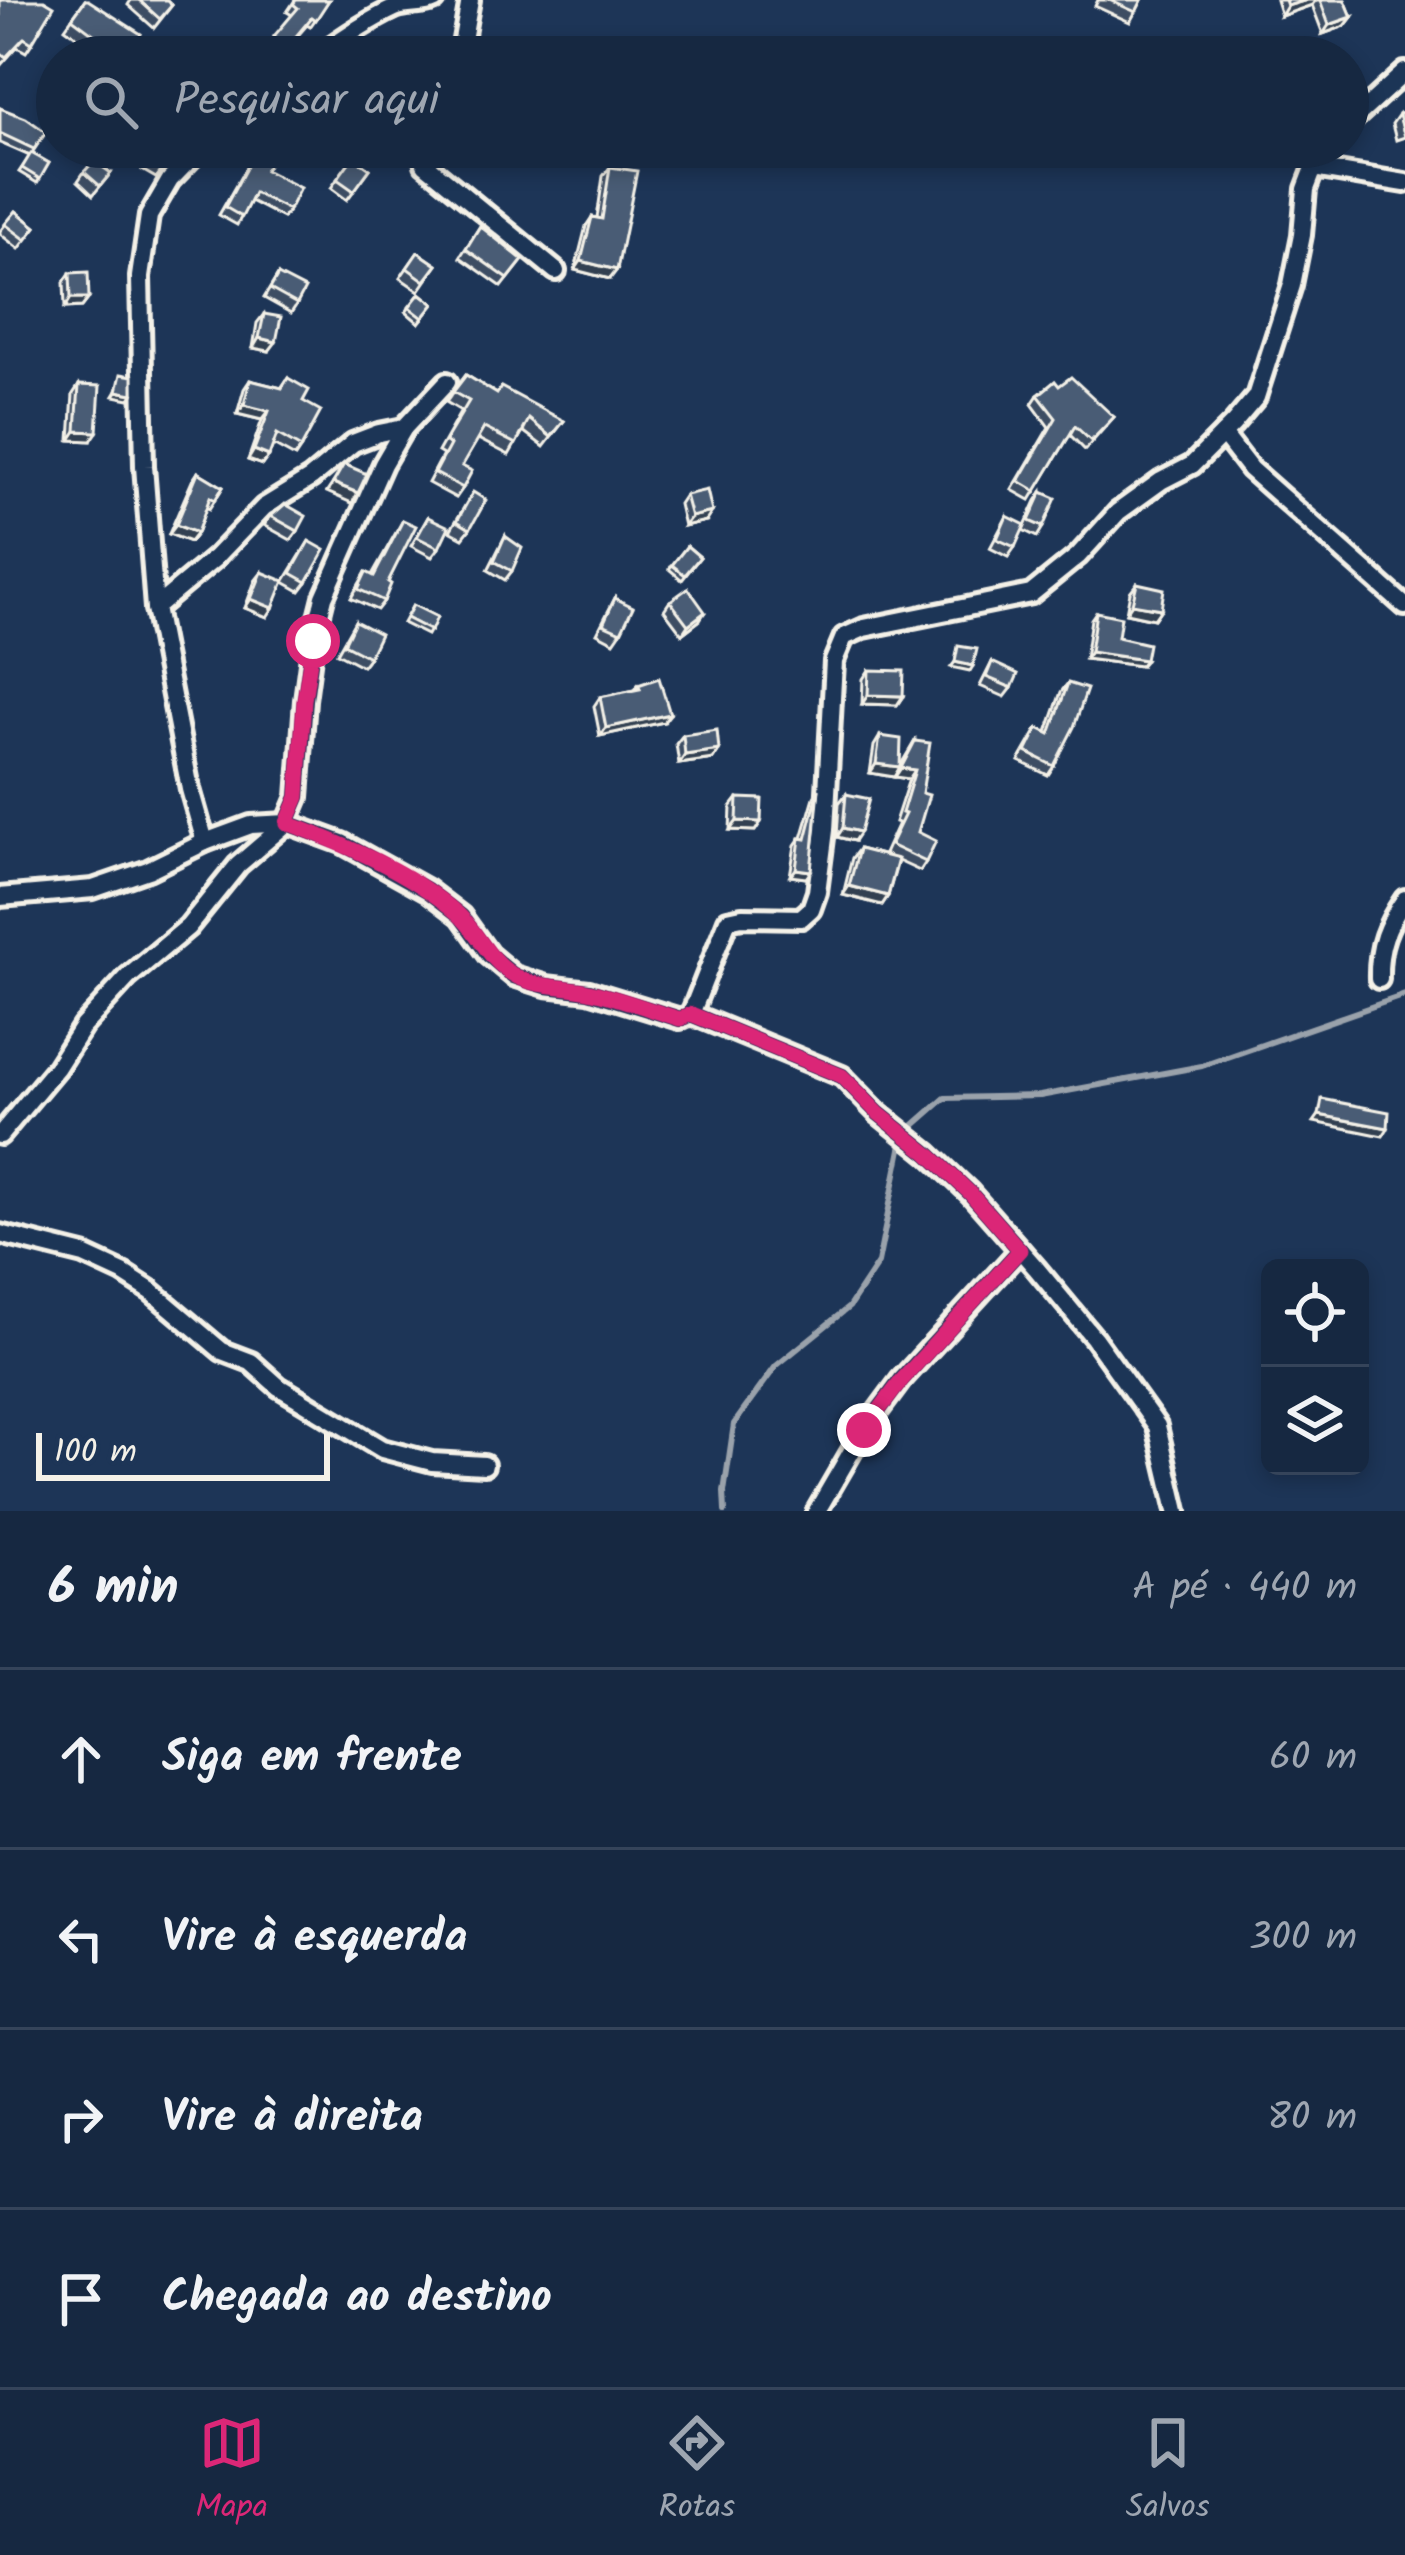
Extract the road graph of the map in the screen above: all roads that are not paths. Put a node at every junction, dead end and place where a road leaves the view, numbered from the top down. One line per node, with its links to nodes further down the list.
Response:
1 (435, 0): 3 (street)
2 (470, 0): 4 (street)
3 (345, 36)
4 (464, 36)
5 (1405, 72): 6 (street)
6 (1369, 105)
7 (182, 168): 17 (street)
8 (430, 168): 12 (street)
9 (1314, 168): 15 (street)
10 (1320, 168): 11 (street)
11 (1405, 183)
12 (556, 272)
13 (447, 382): 14 (street)
14 (404, 428): 17 (street); 18 (street)
15 (1222, 434): 16 (street); 23 (street)
16 (1405, 606)
17 (155, 608): 19 (street)
18 (287, 823): 19 (street); 23 (street); 24 (street)
19 (205, 842): 20 (street)
20 (0, 897)
21 (1405, 899): 22 (street)
22 (1379, 979)
23 (691, 1014): 26 (street)
24 (0, 1135)
25 (0, 1234): 27 (street)
26 (1020, 1250): 28 (street); 29 (street)
27 (484, 1465)
28 (818, 1511)
29 (1177, 1511)

